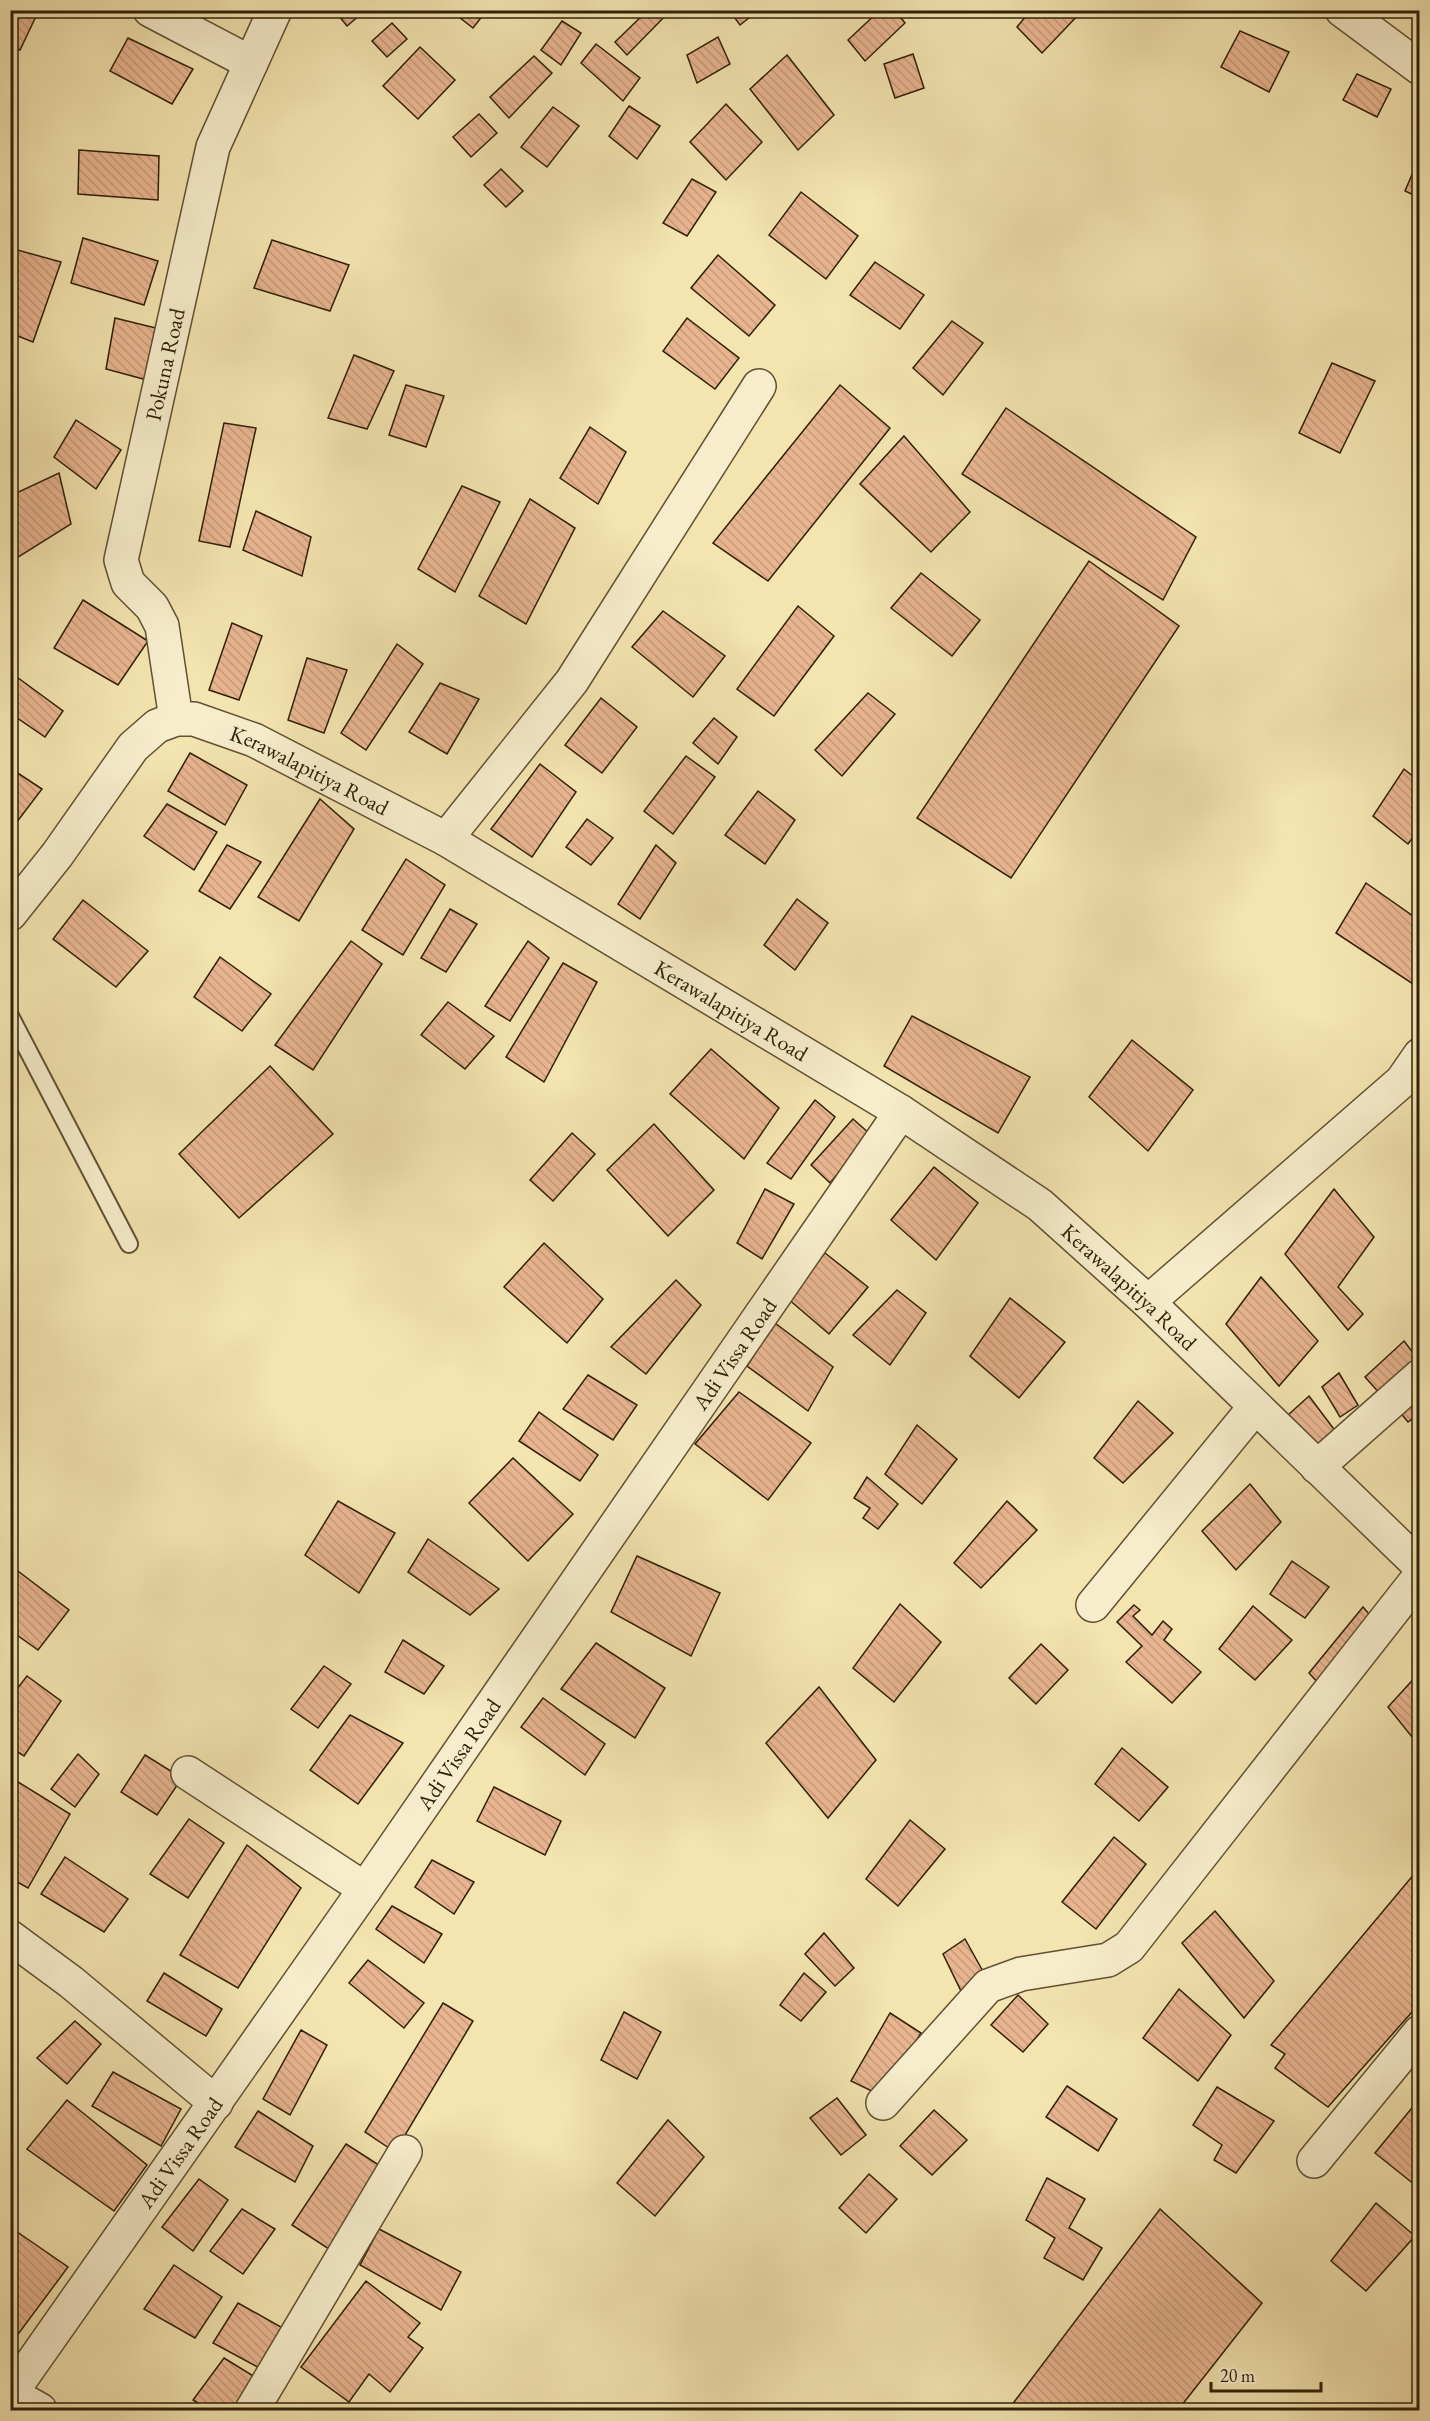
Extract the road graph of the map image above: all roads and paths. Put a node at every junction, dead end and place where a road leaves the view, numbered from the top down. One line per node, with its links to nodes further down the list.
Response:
1 (150, 10): 4 (street)
2 (274, 10): 4 (street, Pokuna Road)
3 (1342, 10): 5 (street)
4 (251, 63): 7 (street, Pokuna Road)
5 (1419, 68)
6 (759, 386): 8 (street)
7 (176, 719): 8 (street, Kerawalapitiya Road); 9 (street)
8 (446, 839): 12 (street, Kerawalapitiya Road)
9 (10, 914)
10 (10, 1016): 13 (lane)
11 (1419, 1055): 14 (street)
12 (901, 1112): 14 (street, Kerawalapitiya Road); 22 (street, Adi Vissa Road)
13 (129, 1244)
14 (1148, 1302): 16 (street, Kerawalapitiya Road)
15 (1419, 1376): 17 (street)
16 (1255, 1407): 17 (street, Kerawalapitiya Road); 20 (street)
17 (1317, 1467): 18 (street, Kerawalapitiya Road)
18 (1419, 1566)
19 (1419, 1576): 26 (street)
20 (1093, 1605)
21 (188, 1773): 22 (street)
22 (365, 1889): 25 (street, Adi Vissa Road)
23 (10, 1937): 25 (street)
24 (1419, 2032): 28 (street)
25 (216, 2103): 29 (street, Adi Vissa Road)
26 (883, 2103)
27 (405, 2152): 31 (street)
28 (1314, 2161)
29 (11, 2393): 30 (street)
30 (40, 2410)
31 (252, 2410)

